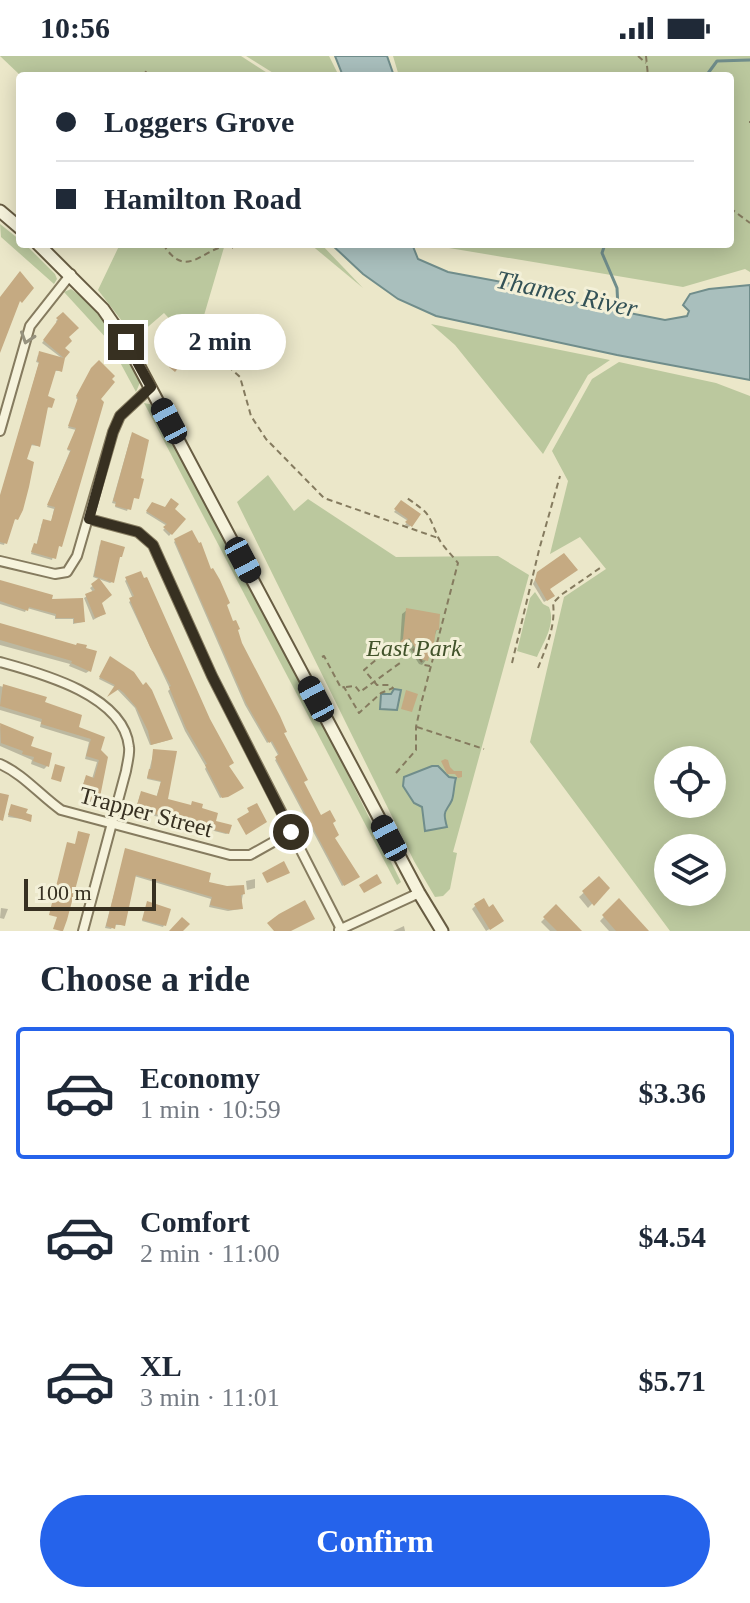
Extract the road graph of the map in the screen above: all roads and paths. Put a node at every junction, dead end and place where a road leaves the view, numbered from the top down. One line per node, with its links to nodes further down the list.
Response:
1 (638, 56): 3 (path)
2 (646, 56): 3 (path)
3 (647, 64): 4 (path)
4 (648, 72)
5 (0, 211): 6 (main road)
6 (16, 225)
7 (42, 248): 10 (main road)
8 (167, 248): 9 (path)
9 (214, 248)
10 (71, 274): 12 (main road); 13 (street, one-way to 13)
11 (200, 355): 17 (path)
12 (151, 387): 16 (street); 34 (main road)
13 (0, 431)
14 (560, 476): 23 (path)
15 (407, 498): 17 (path)
16 (89, 519): 18 (street); 33 (street)
17 (438, 538): 24 (path)
18 (0, 561)
19 (600, 568): 25 (path)
20 (322, 657): 27 (path)
21 (0, 662): 32 (street)
22 (400, 663): 26 (path)
23 (512, 663)
24 (431, 666): 26 (path); 28 (path)
25 (538, 668)
26 (374, 682): 27 (path); 27 (path)
27 (344, 687)
28 (416, 727): 29 (path); 31 (path)
29 (484, 749)
30 (0, 764): 32 (street, Trapper Street)
31 (396, 773)
32 (111, 823): 33 (street, Trapper Street); 36 (street)
33 (291, 832): 35 (street)
34 (419, 893): 35 (street); 37 (main road)
35 (339, 930)
36 (83, 931)
37 (442, 931)

